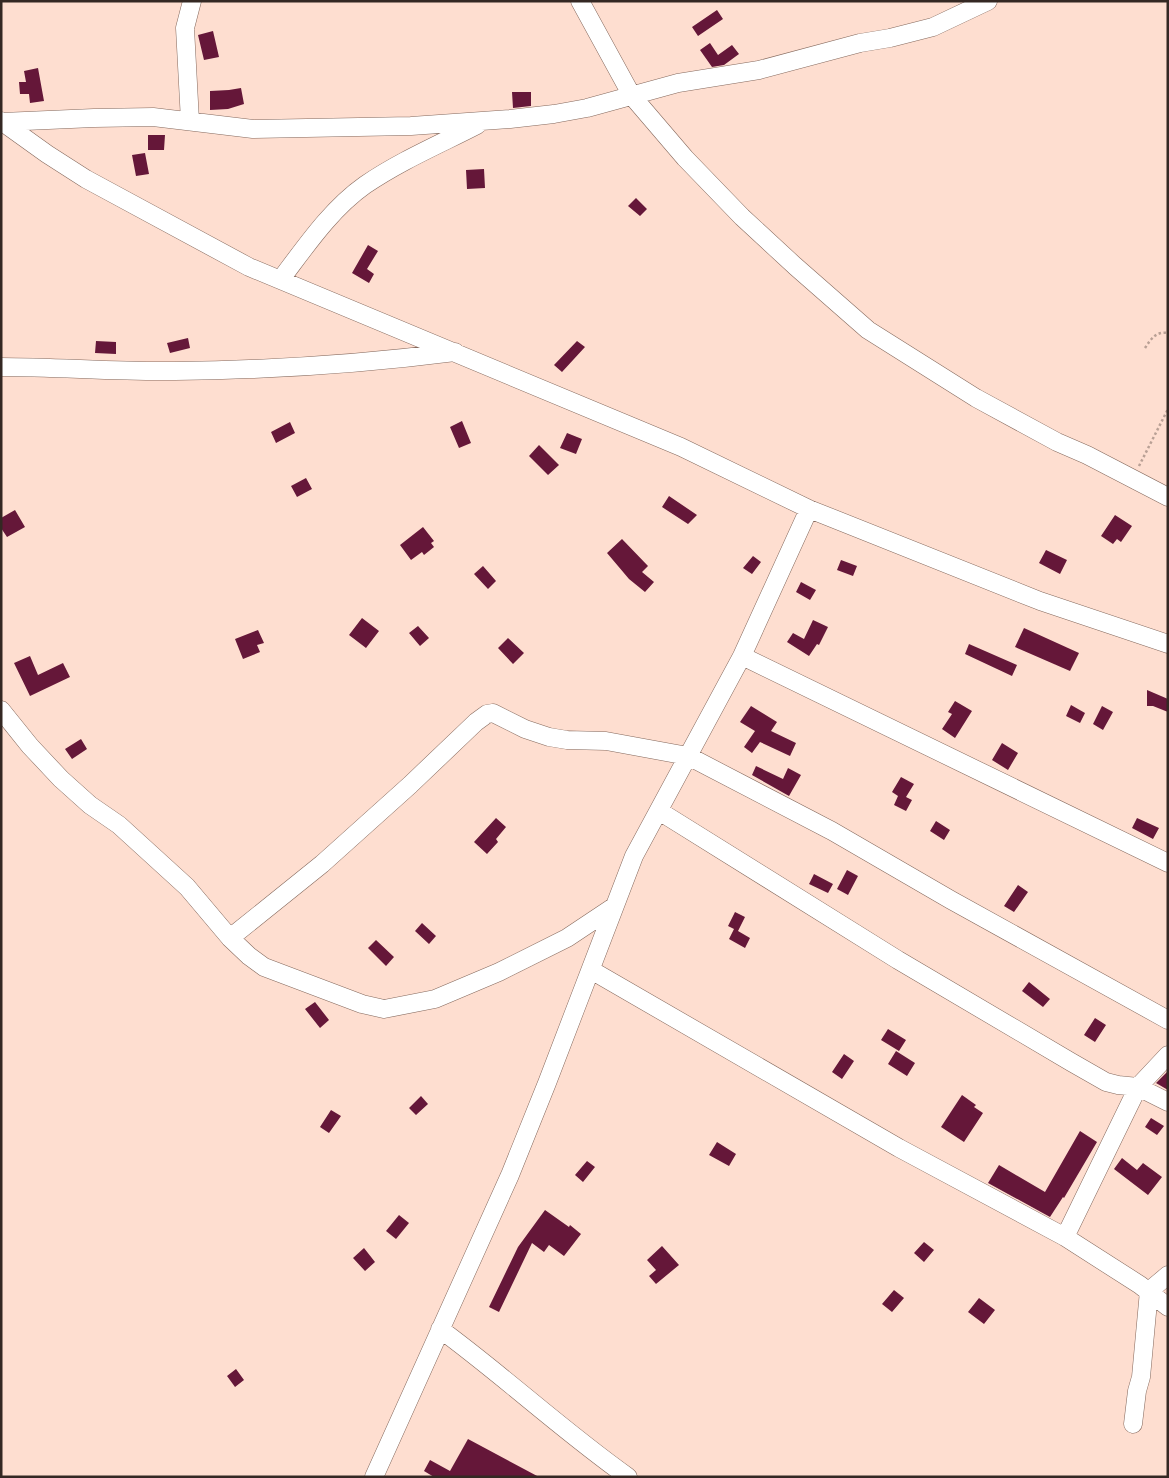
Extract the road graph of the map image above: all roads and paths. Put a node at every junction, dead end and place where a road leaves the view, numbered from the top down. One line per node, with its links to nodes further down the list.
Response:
1 (192, 1): 5 (street)
2 (580, 1): 4 (street)
3 (988, 1): 4 (street)
4 (632, 96): 6 (street); 14 (street)
5 (190, 121): 6 (street); 7 (street)
6 (484, 121): 8 (street)
7 (2, 122): 8 (street)
8 (281, 279): 11 (street)
9 (1168, 333): 10 (path)
10 (1145, 348)
11 (455, 352): 12 (street); 16 (street)
12 (1, 367)
13 (1168, 409): 14 (path)
14 (1133, 478): 15 (street)
15 (1168, 497)
16 (809, 509): 17 (street); 18 (street)
17 (1168, 644)
18 (742, 656): 20 (street); 22 (street)
19 (1, 710): 24 (street)
20 (688, 756): 21 (street); 24 (street); 26 (street)
21 (659, 811): 23 (street); 28 (street)
22 (1168, 863)
23 (616, 906): 24 (street); 25 (street)
24 (230, 938)
25 (591, 970): 30 (street); 34 (street)
26 (1168, 1020)
27 (1168, 1055): 28 (street)
28 (1138, 1087): 29 (street); 30 (street)
29 (1168, 1102)
30 (1065, 1237): 32 (street)
31 (1168, 1275): 32 (street)
32 (1149, 1291): 33 (street); 35 (street)
33 (1168, 1307)
34 (440, 1329): 36 (street); 37 (street)
35 (1133, 1424)
36 (374, 1477)
37 (628, 1477)

